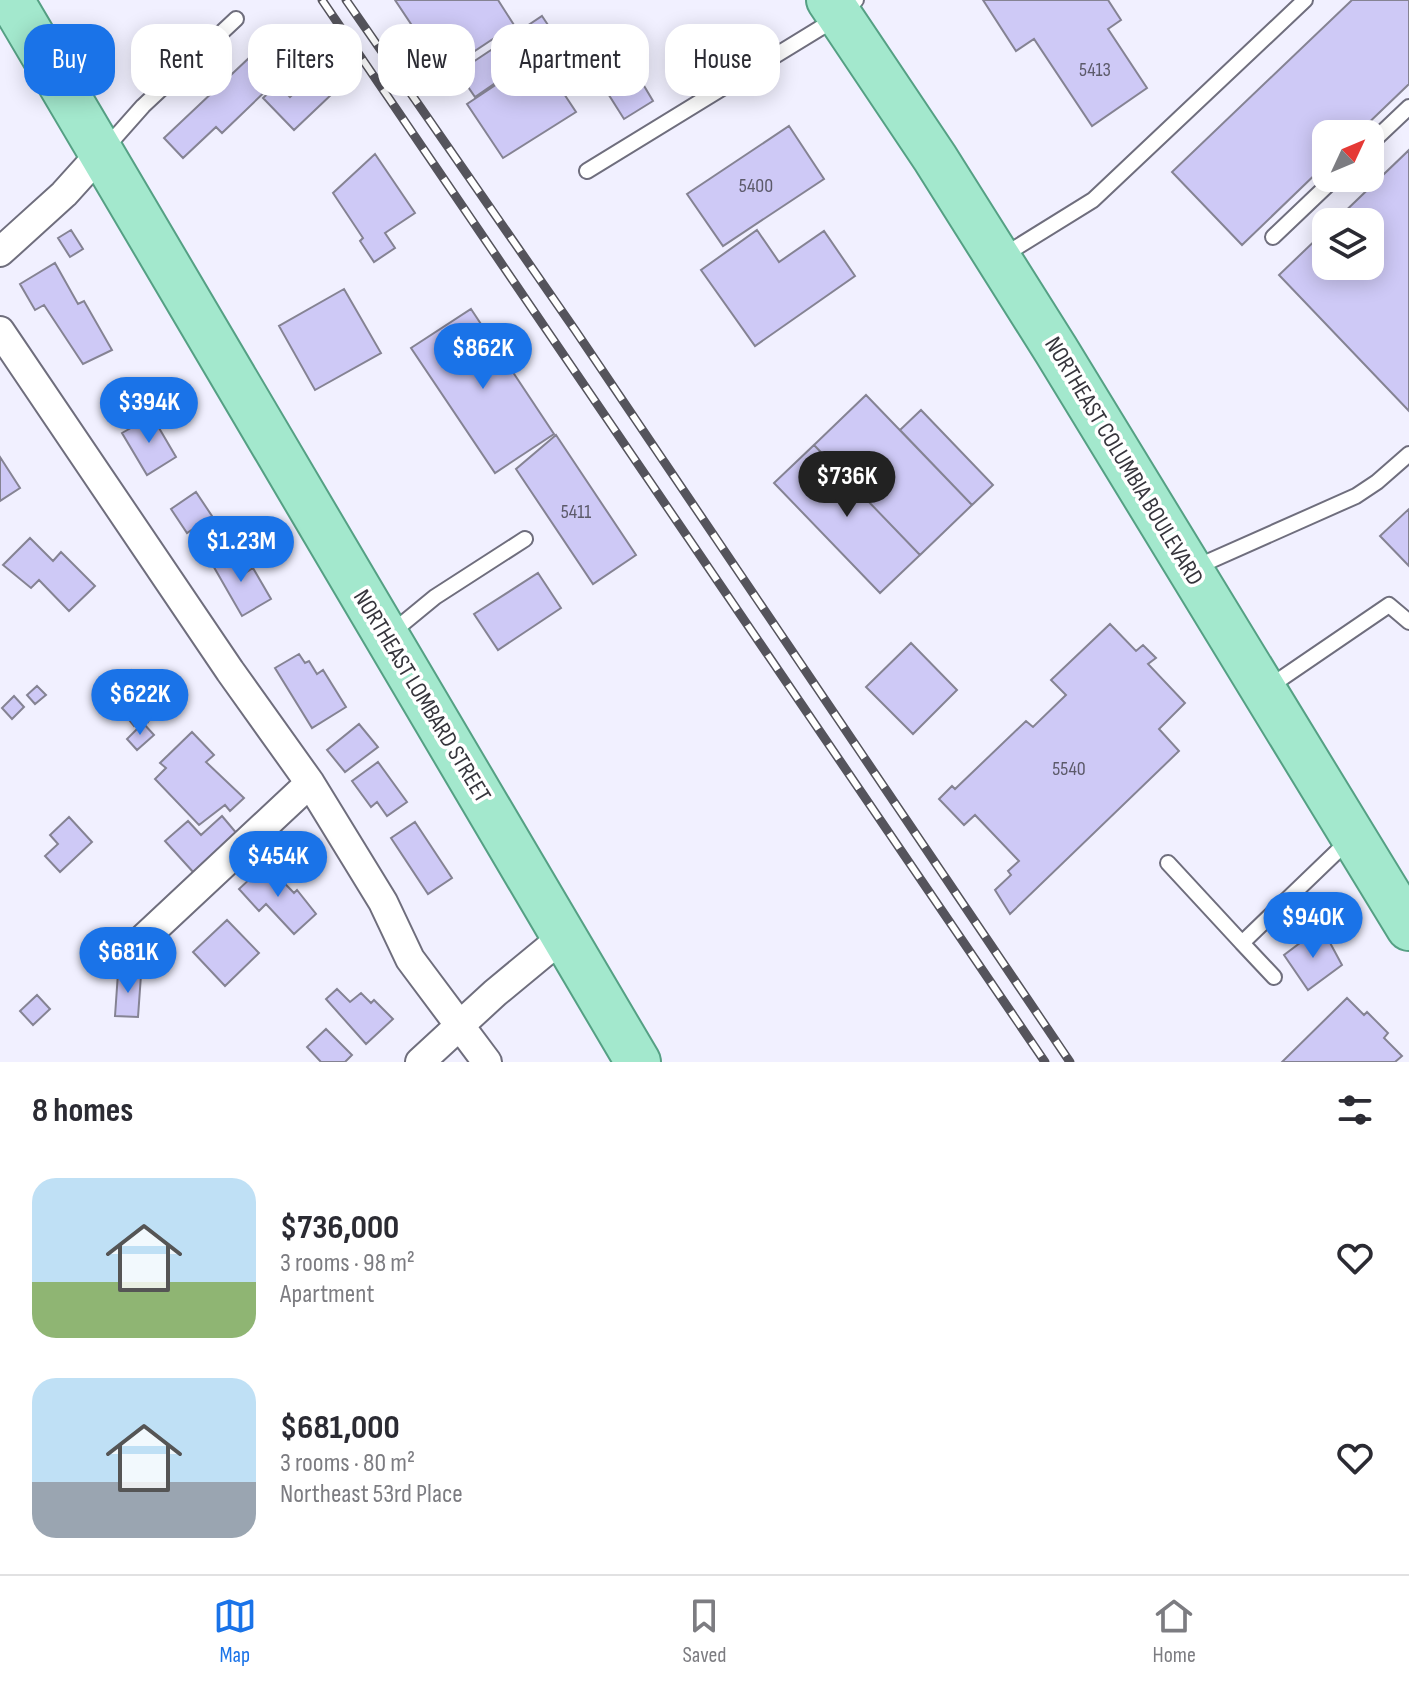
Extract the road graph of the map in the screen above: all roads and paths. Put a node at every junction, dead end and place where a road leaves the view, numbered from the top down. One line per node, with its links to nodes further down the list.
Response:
1 (11, 0): 7 (main road, NORTHEAST LOMBARD STREET)
2 (1305, 0): 12 (lane)
3 (842, 5): 8 (lane); 12 (main road, NORTHEAST COLUMBIA BOULEVARD)
4 (236, 19): 7 (lane)
5 (1409, 107): 6 (lane)
6 (1384, 131)
7 (101, 153): 11 (street); 18 (main road, NORTHEAST LOMBARD STREET)
8 (587, 171)
9 (1320, 192): 10 (lane)
10 (1273, 237)
11 (0, 252)
12 (999, 258): 16 (main road, NORTHEAST COLUMBIA BOULEVARD)
13 (0, 331): 20 (street)
14 (1409, 454): 16 (lane)
15 (525, 539): 18 (lane)
16 (1190, 569): 19 (main road, NORTHEAST COLUMBIA BOULEVARD)
17 (1409, 622): 19 (lane)
18 (387, 636): 24 (main road, NORTHEAST LOMBARD STREET)
19 (1264, 691): 21 (main road, NORTHEAST COLUMBIA BOULEVARD)
20 (310, 783): 25 (street); 28 (street)
21 (1353, 836): 23 (main road, NORTHEAST COLUMBIA BOULEVARD); 26 (lane)
22 (1168, 863): 26 (lane)
23 (1409, 928)
24 (564, 936): 28 (street); 31 (main road, NORTHEAST LOMBARD STREET)
25 (141, 941)
26 (1242, 943): 27 (lane)
27 (1274, 977)
28 (461, 1024): 29 (street); 30 (street)
29 (420, 1062)
30 (487, 1062)
31 (638, 1062)

